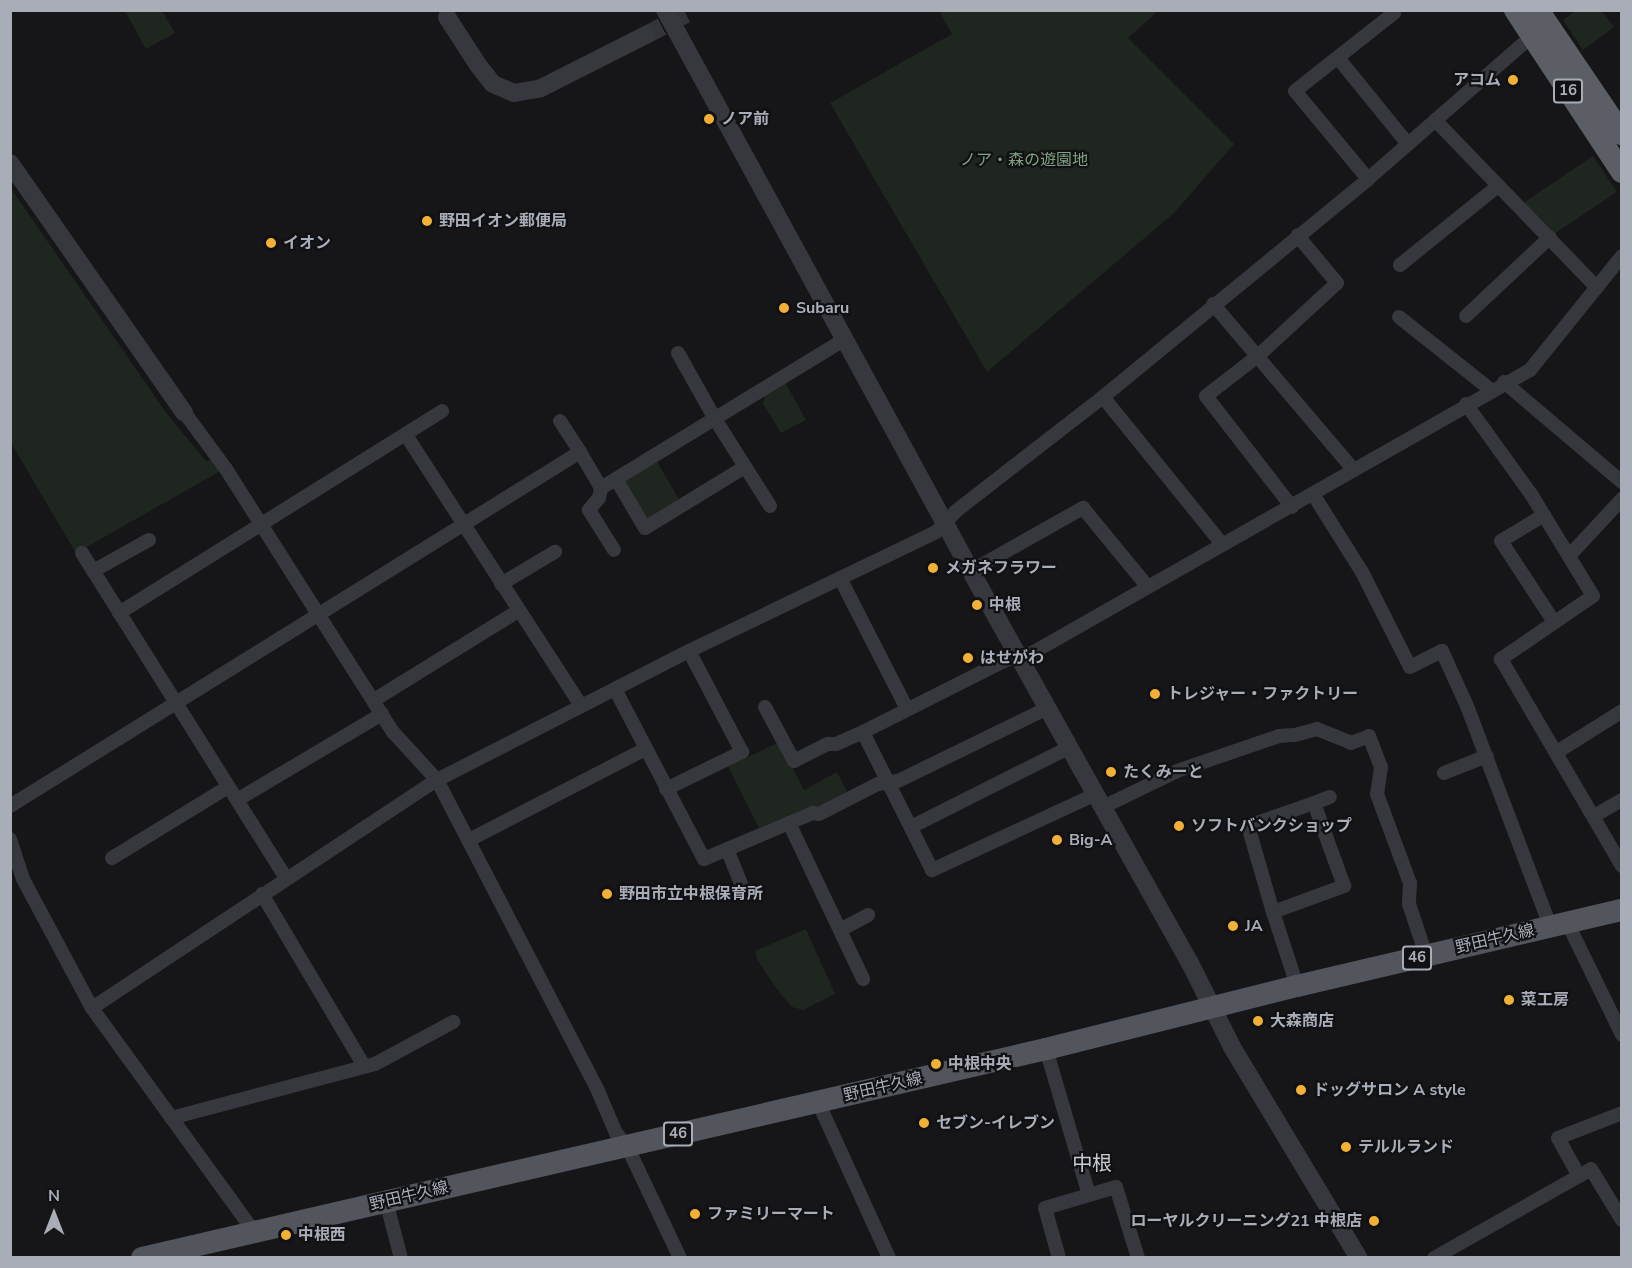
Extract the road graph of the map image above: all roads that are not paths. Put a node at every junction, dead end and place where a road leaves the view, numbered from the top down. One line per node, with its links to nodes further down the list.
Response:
1 (665, 10): 24 (street)
2 (1515, 10): 7 (highway, 16)
3 (1538, 10): 10 (highway, 16)
4 (1394, 13): 8 (street)
5 (447, 17): 6 (street)
6 (646, 35)
7 (1532, 36): 9 (street); 13 (highway, 16)
8 (1338, 58): 11 (street); 14 (street)
9 (1435, 120): 11 (street); 15 (street)
10 (1622, 134)
11 (1408, 144): 14 (street)
12 (10, 163): 32 (street)
13 (1622, 172)
14 (1368, 179): 16 (street)
15 (1498, 186): 17 (street); 19 (street)
16 (1297, 235): 21 (street); 26 (street)
17 (1550, 237): 20 (street); 22 (street)
18 (1622, 256): 20 (street)
19 (1400, 265)
20 (1596, 288): 27 (street)
21 (1214, 304): 26 (street); 29 (street)
22 (1466, 316)
23 (1399, 317): 28 (street)
24 (845, 339): 33 (street); 49 (street)
25 (678, 353): 33 (street)
26 (1258, 356): 38 (street); 45 (street)
27 (1504, 382): 28 (street); 40 (street)
28 (1491, 390): 30 (street)
29 (1103, 397): 49 (street); 51 (street)
30 (1466, 404): 38 (street); 46 (street)
31 (442, 411): 35 (street)
32 (184, 412): 47 (street)
33 (714, 418): 37 (street); 39 (street)
34 (560, 421): 36 (street)
35 (405, 435): 47 (street); 48 (street)
36 (580, 452): 41 (street); 48 (street)
37 (745, 467): 39 (street); 44 (street)
38 (1354, 470): 42 (street)
39 (616, 479): 41 (street)
40 (1622, 482)
41 (601, 488): 52 (street)
42 (1313, 494): 45 (street); 80 (street)
43 (1622, 499): 55 (street)
44 (770, 506)
45 (1292, 507): 51 (street)
46 (1544, 515): 55 (street); 64 (street)
47 (261, 523): 62 (street); 63 (street)
48 (465, 524): 59 (street); 63 (street)
49 (945, 524): 57 (street); 58 (street)
50 (149, 540): 56 (street)
51 (1222, 544): 60 (street)
52 (614, 550)
53 (555, 552): 59 (street)
54 (82, 553): 56 (street)
55 (1569, 556): 64 (street)
56 (93, 571): 62 (street)
57 (971, 571): 60 (street); 66 (street)
58 (840, 578): 65 (street); 73 (street)
59 (501, 584): 61 (street)
60 (1147, 586): 66 (street)
61 (518, 611): 68 (street); 70 (street)
62 (119, 613): 69 (street)
63 (319, 614): 68 (street); 69 (street)
64 (1554, 622): 79 (street)
65 (688, 651): 67 (street); 85 (street)
66 (1018, 656): 72 (street); 73 (street)
67 (615, 689): 70 (street); 78 (street)
68 (374, 700): 75 (street)
69 (175, 703): 84 (street); 91 (street)
70 (581, 705): 82 (street)
71 (765, 707): 76 (street)
72 (1048, 708): 77 (street); 83 (street)
73 (907, 709): 76 (street)
74 (1622, 711): 79 (street)
75 (382, 714): 82 (street); 87 (street)
76 (863, 732): 83 (street)
77 (1070, 747): 88 (street); 94 (street)
78 (645, 749): 85 (street); 96 (street)
79 (1557, 752): 92 (street)
80 (1487, 756): 81 (street); 106 (street)
81 (1444, 773)
82 (437, 780): 96 (street); 100 (street)
83 (887, 783): 93 (street); 94 (street)
84 (228, 787): 87 (street); 98 (street)
85 (666, 789): 97 (street)
86 (1330, 797): 90 (street)
87 (237, 800): 100 (street)
88 (1100, 800): 94 (street); 108 (street); 112 (street)
89 (1622, 800): 92 (street)
90 (1314, 803): 104 (street); 104 (street)
91 (10, 806)
92 (1593, 816): 99 (street)
93 (789, 823): 97 (street); 107 (street)
94 (911, 826)
95 (10, 839): 111 (street)
96 (470, 840): 120 (street)
97 (727, 849): 101 (street)
98 (112, 858)
99 (1622, 866)
100 (286, 878): 102 (street)
101 (742, 886)
102 (262, 894): 111 (street); 116 (street)
103 (1622, 910): 106 (main road, 野田牛久線 / 46)
104 (1273, 912): 110 (street)
105 (868, 915): 107 (street)
106 (1559, 924): 108 (main road, 野田牛久線 / 46); 114 (street)
107 (840, 930): 109 (street)
108 (1426, 955): 110 (main road, 野田牛久線 / 46)
109 (863, 979)
110 (1296, 986): 112 (main road, 野田牛久線 / 46)
111 (92, 1008): 119 (street)
112 (1212, 1008): 115 (main road, 野田牛久線 / 46); 132 (street)
113 (453, 1022): 116 (street)
114 (1622, 1035)
115 (1046, 1049): 117 (main road, 野田牛久線 / 46); 122 (street)
116 (364, 1066): 119 (street)
117 (818, 1102): 120 (main road, 野田牛久線 / 46); 129 (street)
118 (1622, 1113): 121 (street)
119 (171, 1118): 125 (street)
120 (627, 1146): 123 (main road, 野田牛久線 / 46); 128 (street)
121 (1579, 1176): 124 (street); 133 (street)
122 (1089, 1195): 130 (street); 131 (street)
123 (386, 1201): 125 (main road, 野田牛久線 / 46); 127 (street)
124 (1622, 1220)
125 (254, 1232): 126 (main road, 野田牛久線 / 46)
126 (142, 1257)
127 (401, 1257)
128 (680, 1257)
129 (889, 1257)
130 (1059, 1257)
131 (1138, 1257)
132 (1359, 1257)
133 (1434, 1257)

